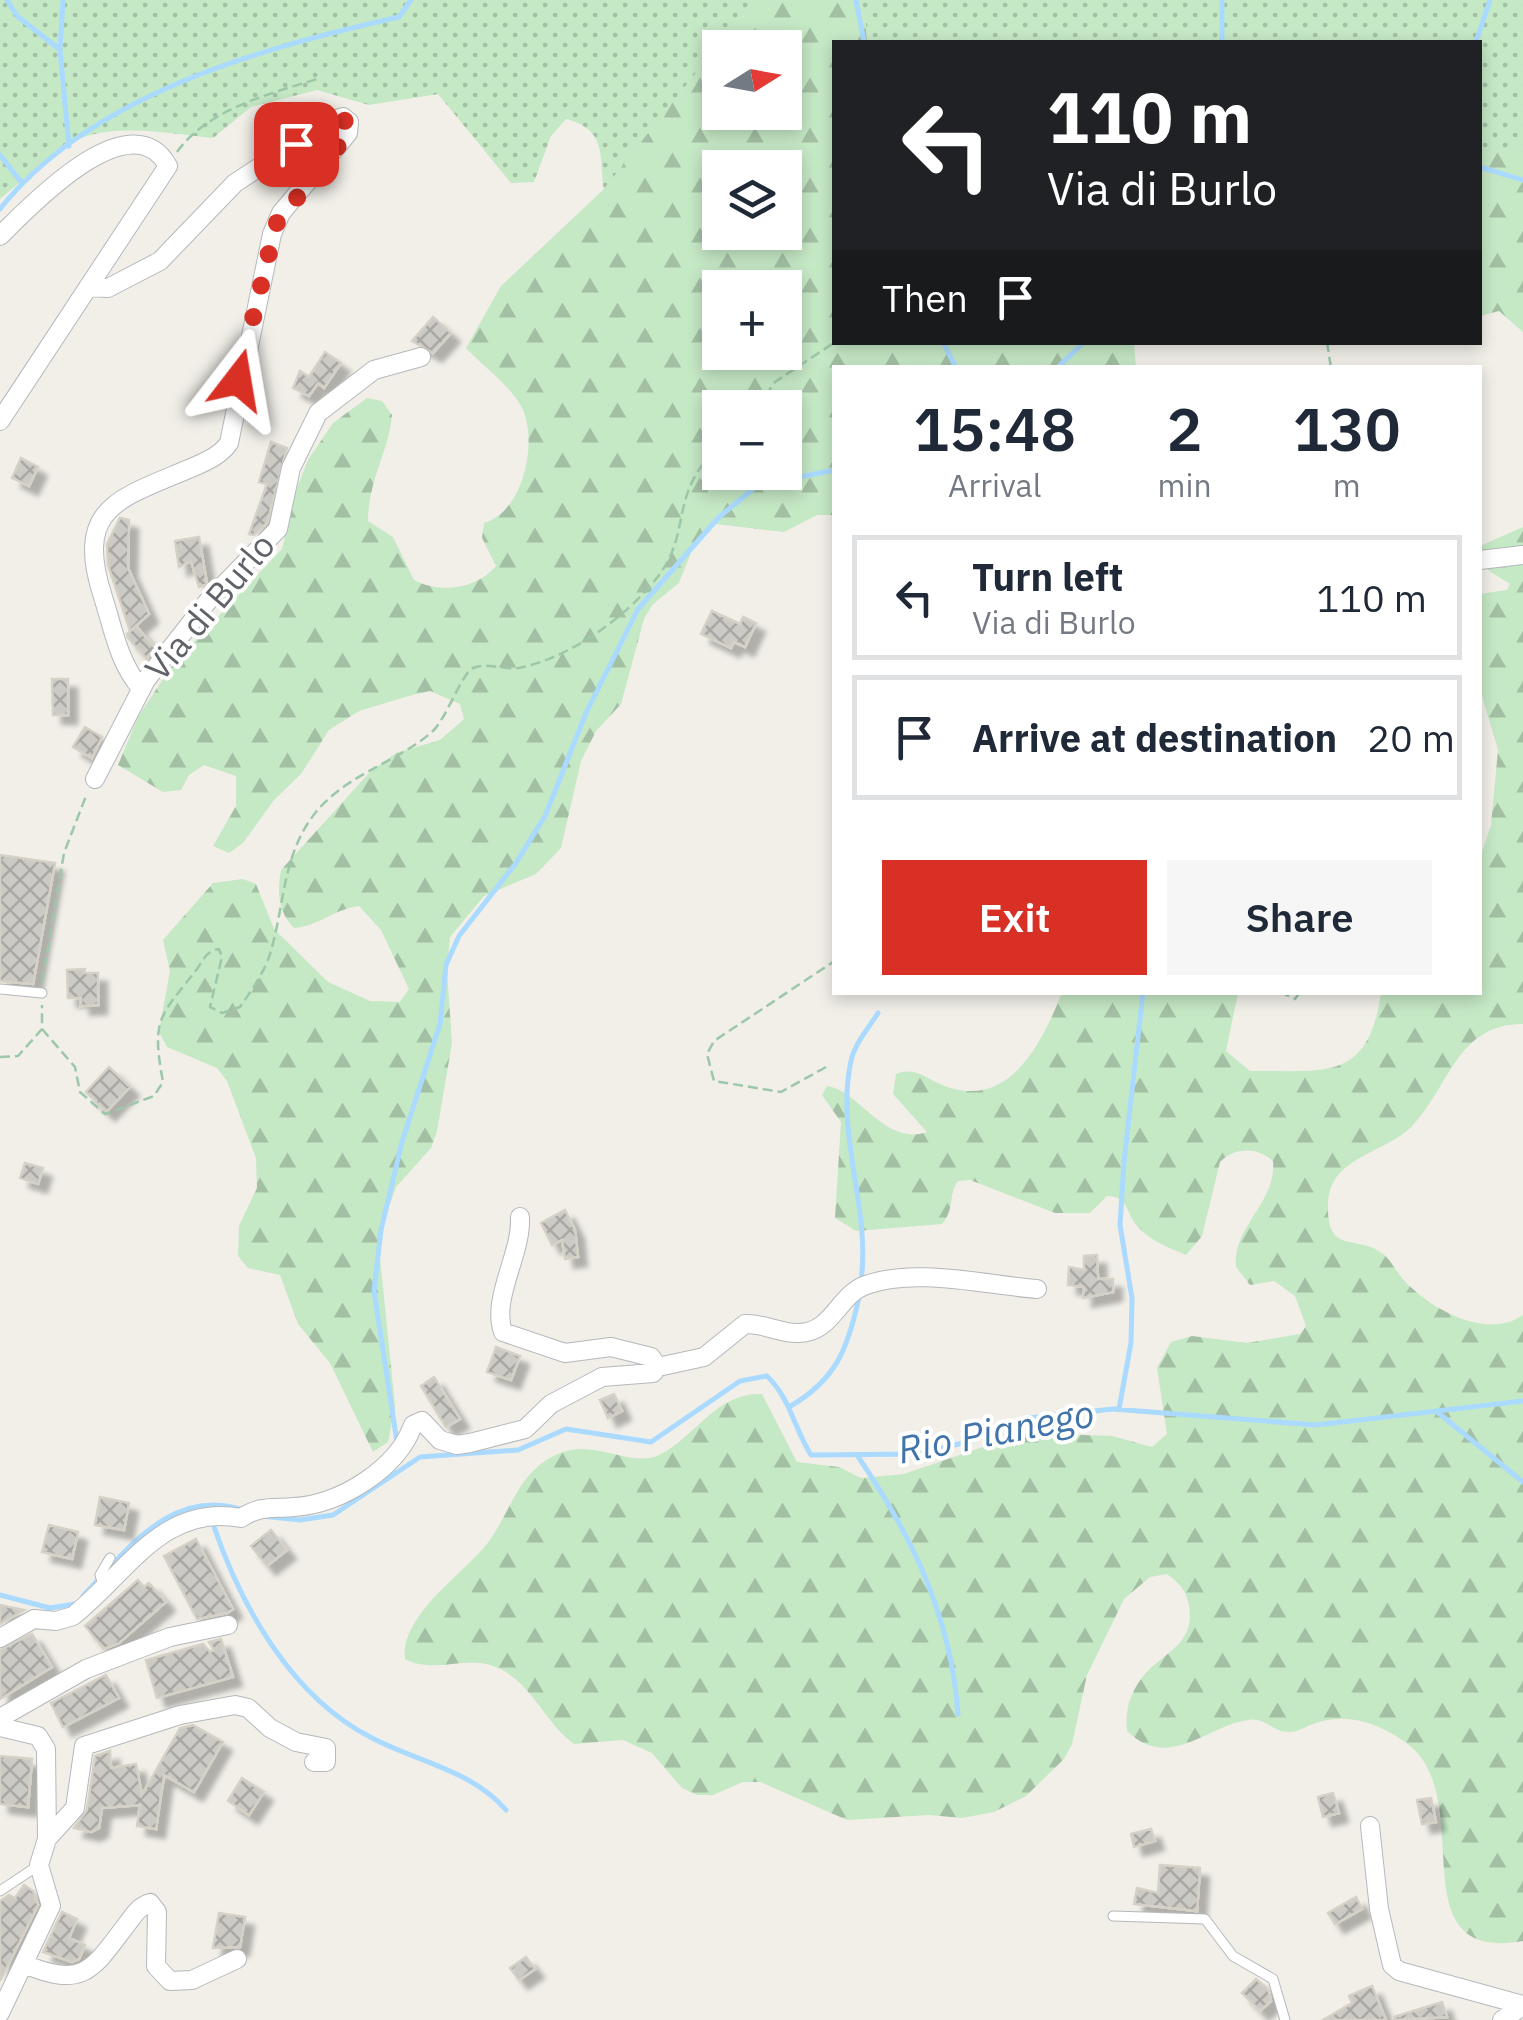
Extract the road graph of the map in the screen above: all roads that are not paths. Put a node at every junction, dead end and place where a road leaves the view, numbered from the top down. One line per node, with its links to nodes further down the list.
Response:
1 (0, 236): 2 (street)
2 (88, 287): 4 (street); 7 (street, Via di Burlo)
3 (421, 357): 7 (street, Via di Burlo)
4 (0, 421)
5 (1523, 554): 6 (street)
6 (1482, 560)
7 (141, 688): 8 (street, Via di Burlo)
8 (96, 779)
9 (0, 989): 10 (lane)
10 (42, 993)
11 (520, 1217): 13 (street)
12 (1037, 1289): 13 (street)
13 (658, 1367): 15 (street)
14 (110, 1558): 15 (lane)
15 (104, 1587): 17 (street)
16 (228, 1625): 18 (street)
17 (0, 1638)
18 (0, 1718)
19 (0, 1727): 22 (street)
20 (314, 1762): 22 (street)
21 (1370, 1826): 28 (street)
22 (47, 1839): 23 (street)
23 (39, 1865): 24 (lane); 27 (street)
24 (0, 1891)
25 (1113, 1916): 30 (lane)
26 (237, 1959): 27 (street)
27 (24, 1964): 29 (street)
28 (1523, 2005): 31 (street)
29 (0, 2013)
30 (1285, 2020)
31 (1502, 2020)

